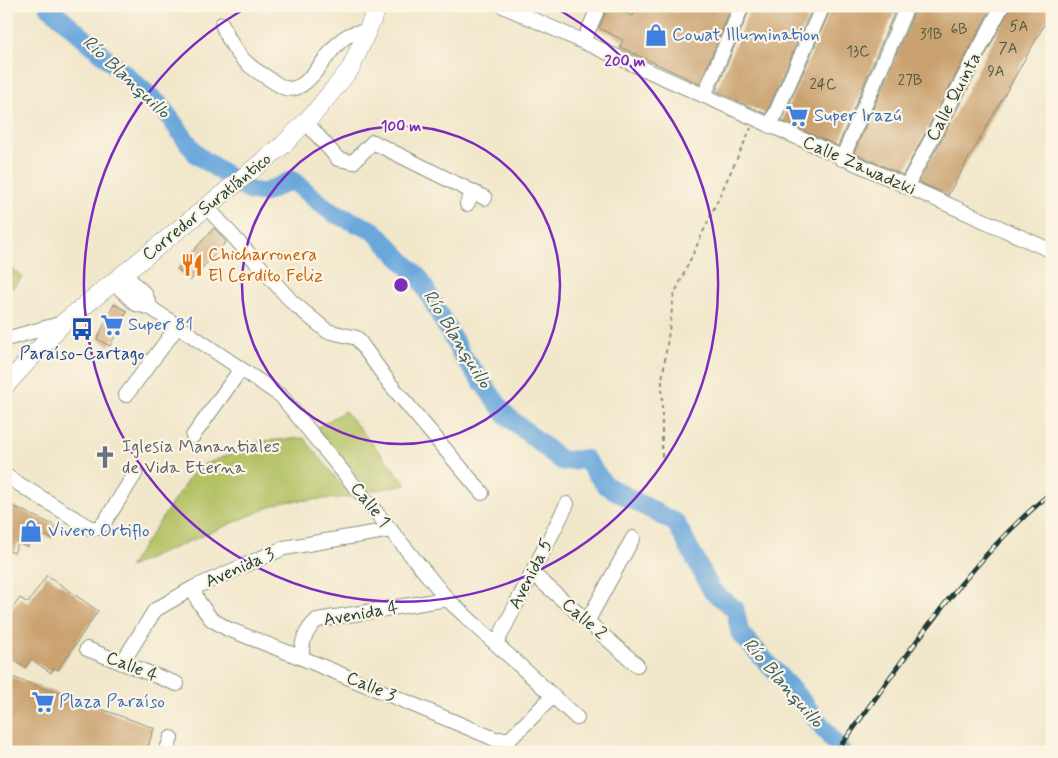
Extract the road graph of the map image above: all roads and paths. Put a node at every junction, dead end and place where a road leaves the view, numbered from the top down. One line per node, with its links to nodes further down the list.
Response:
1 (378, 6): 9 (main road, Corredor Suratlántico)
2 (503, 6): 10 (street, Calle Zawadzki)
3 (599, 6): 10 (street)
4 (742, 6): 11 (street)
5 (823, 6): 14 (street)
6 (907, 6): 15 (street)
7 (1002, 6): 16 (street, Calle Quinta)
8 (222, 24): 9 (street)
9 (367, 34): 13 (main road, Corredor Suratlántico)
10 (583, 42): 11 (street, Calle Zawadzki)
11 (704, 96): 12 (street, Calle Zawadzki)
12 (755, 120): 14 (street, Calle Zawadzki); 28 (path)
13 (306, 122): 17 (street); 18 (main road, Corredor Suratlántico)
14 (770, 126): 15 (street, Calle Zawadzki)
15 (842, 159): 16 (street, Calle Zawadzki)
16 (906, 187): 19 (street, Calle Zawadzki)
17 (475, 198)
18 (207, 207): 20 (main road, Corredor Suratlántico); 31 (street)
19 (1052, 251)
20 (119, 278): 21 (main road, Corredor Suratlántico); 22 (street, Calle 1)
21 (63, 322): 23 (street); 25 (main road, Corredor Suratlántico)
22 (178, 326): 24 (street, Calle 1); 26 (street)
23 (6, 339)
24 (241, 369): 27 (street); 33 (street, Calle 1)
25 (6, 384)
26 (126, 395)
27 (193, 436)
28 (662, 457)
29 (135, 474): 30 (street)
30 (6, 476)
31 (482, 493)
32 (567, 504): 35 (street, Avenida 5)
33 (391, 530): 36 (street, Avenida 3); 37 (street, Calle 1)
34 (633, 538): 38 (street)
35 (532, 573): 38 (street, Calle 2); 39 (street, Avenida 5)
36 (193, 588): 41 (street, Calle 3); 42 (street, Avenida 3)
37 (447, 600): 39 (street, Calle 1); 41 (street, Avenida 4)
38 (587, 622): 43 (street, Calle 2)
39 (496, 644): 45 (street, Calle 1)
40 (87, 649): 42 (street, Calle 4)
41 (302, 658): 45 (street, Calle 3)
42 (122, 663): 44 (street, Calle 4)
43 (637, 665)
44 (176, 684)
45 (553, 696): 46 (street, Calle 1)
46 (577, 718)
47 (172, 738): 48 (street)
48 (166, 752)

